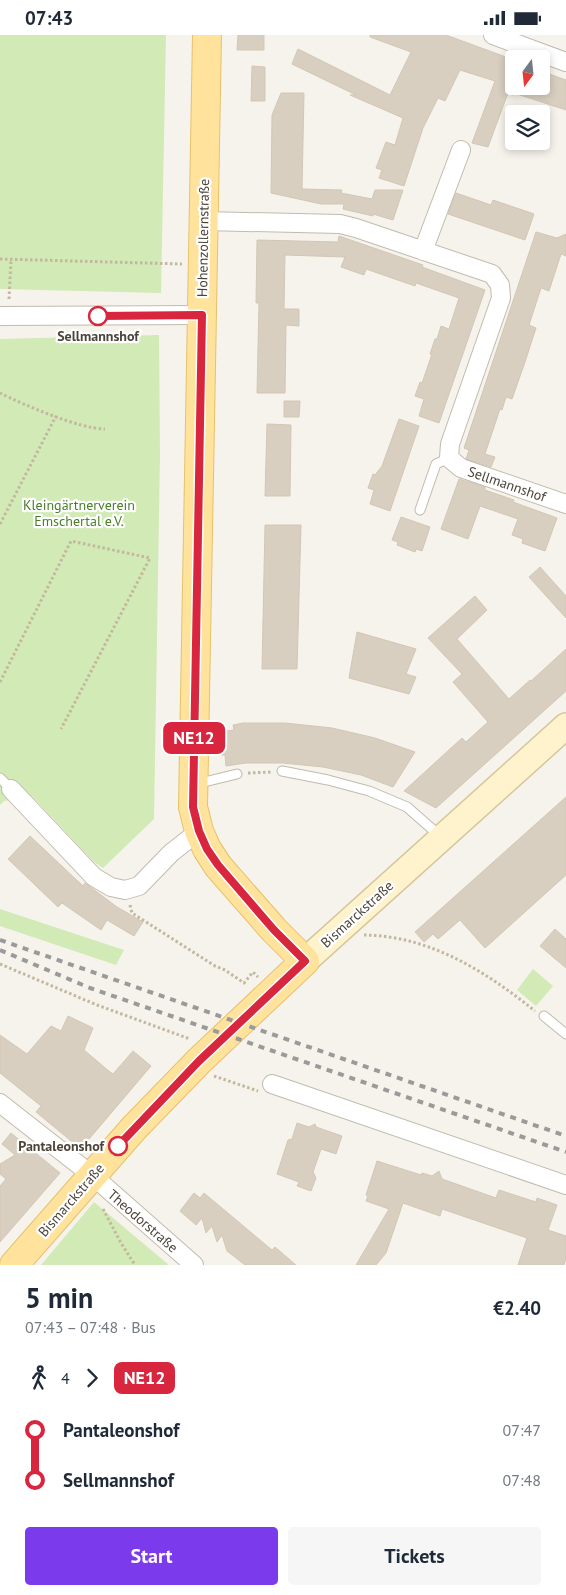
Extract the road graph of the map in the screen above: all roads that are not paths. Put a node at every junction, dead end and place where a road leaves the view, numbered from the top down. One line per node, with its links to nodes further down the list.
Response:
1 (207, 35): 5 (main road, Hohenzollernstraße)
2 (493, 35): 3 (street)
3 (566, 62)
4 (462, 150): 6 (street)
5 (203, 221): 6 (street); 7 (main road, Hohenzollernstraße)
6 (423, 251): 9 (street)
7 (202, 315): 8 (street); 16 (main road, Hohenzollernstraße)
8 (4, 316)
9 (448, 458): 10 (street, Sellmannshof); 11 (lane)
10 (566, 505)
11 (420, 510)
12 (566, 726): 18 (main road, Bismarckstraße)
13 (282, 771): 18 (lane)
14 (237, 774): 16 (lane)
15 (5, 783): 17 (street)
16 (193, 785): 17 (main road, Hohenzollernstraße)
17 (199, 831): 19 (main road, Hohenzollernstraße)
18 (442, 837): 19 (main road, Bismarckstraße)
19 (305, 961): 24 (main road, Bismarckstraße)
20 (544, 1016): 21 (lane)
21 (566, 1034)
22 (272, 1084): 25 (street)
23 (0, 1103): 24 (street, Theodorstraße)
24 (95, 1178): 26 (main road, Bismarckstraße); 27 (street, Theodorstraße)
25 (566, 1185)
26 (14, 1265)
27 (194, 1265)

